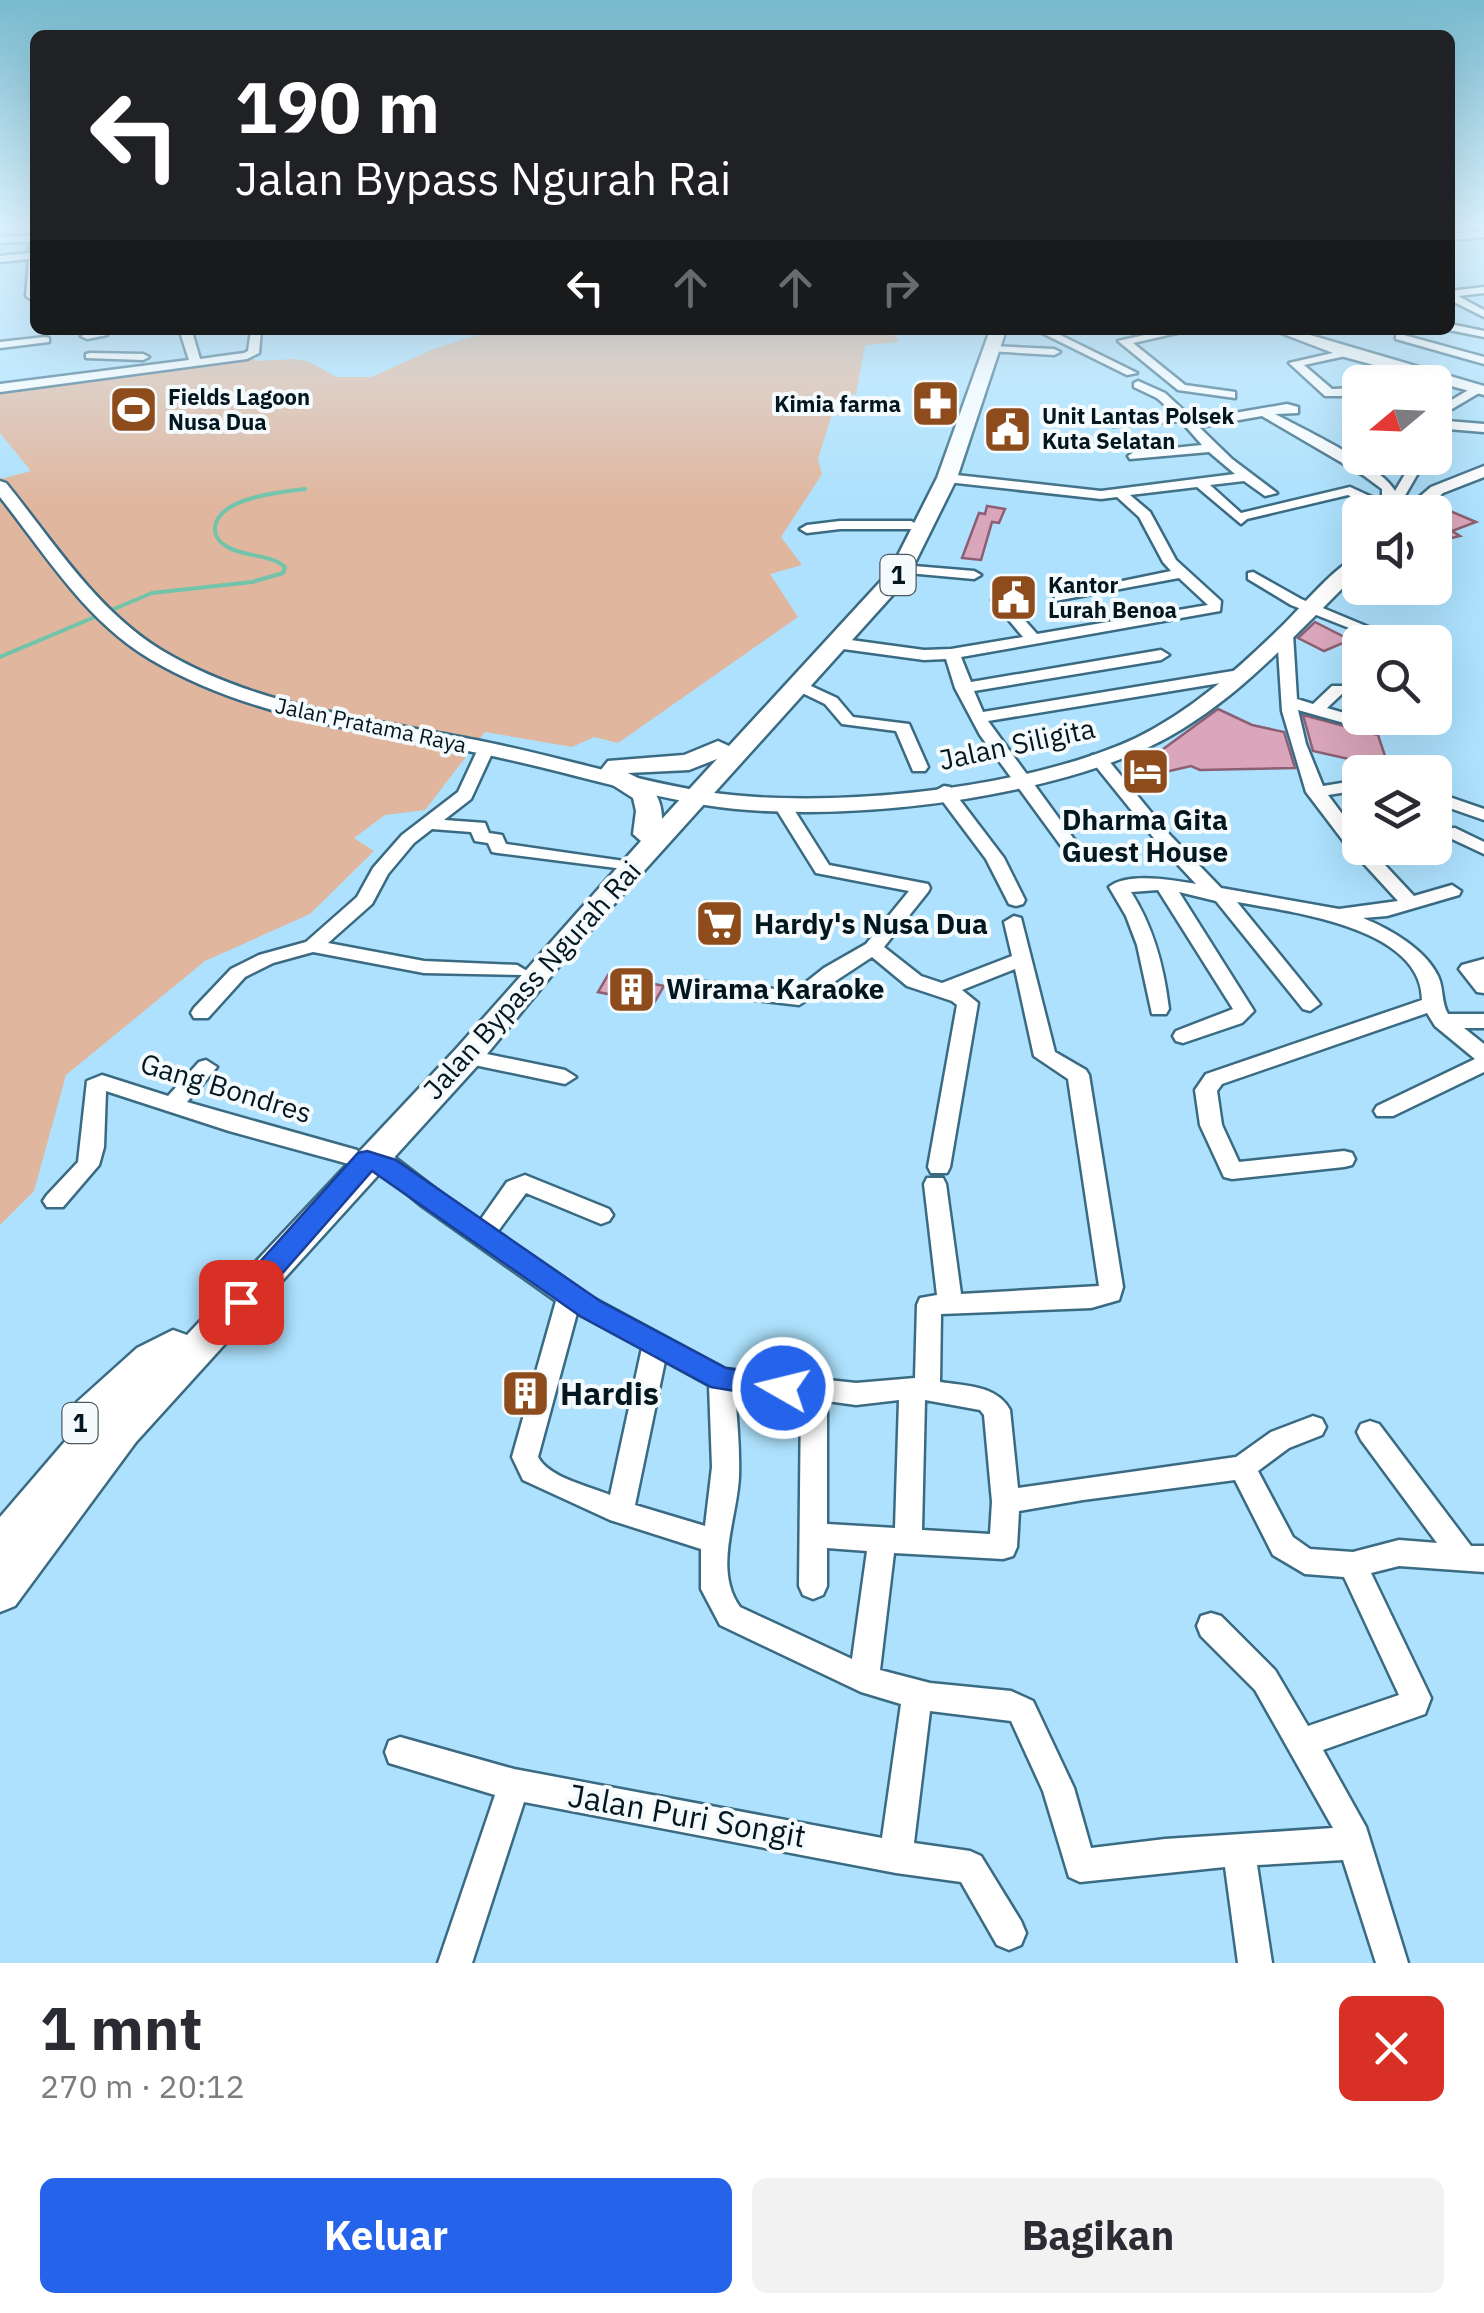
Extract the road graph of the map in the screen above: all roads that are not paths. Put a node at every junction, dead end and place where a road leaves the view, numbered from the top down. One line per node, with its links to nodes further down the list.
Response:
1 (21, 324): 17 (street)
2 (1455, 331): 16 (street)
3 (100, 335): 11 (street)
4 (187, 335): 25 (street)
5 (255, 335): 25 (street)
6 (1050, 335): 36 (street)
7 (1120, 335): 15 (street)
8 (1156, 335): 15 (street)
9 (1294, 335): 22 (main road)
10 (1436, 335): 18 (street)
11 (87, 336)
12 (993, 336): 20 (street); 43 (highway, Jalan Bypass Ngurah Rai / 1); 52 (highway, Jalan Bypass Ngurah Rai / 1)
13 (1400, 337): 18 (street)
14 (45, 340): 17 (street)
15 (1126, 340): 35 (street)
16 (1482, 341): 21 (street)
17 (22, 342): 19 (street)
18 (1423, 343): 21 (street)
19 (0, 344)
20 (1054, 352)
21 (1457, 352): 24 (street)
22 (1346, 354): 26 (main road); 31 (street)
23 (144, 359): 25 (street); 27 (street); 27 (street)
24 (1484, 360)
25 (195, 362)
26 (1390, 365)
27 (96, 374): 29 (street)
28 (1452, 384): 30 (main road)
29 (0, 388)
30 (1482, 390): 32 (street)
31 (1342, 392)
32 (1452, 405)
33 (1294, 410): 34 (street)
34 (1265, 413): 35 (street); 50 (street)
35 (1242, 417): 36 (street)
36 (1185, 421): 37 (street); 40 (street)
37 (1117, 423)
38 (1452, 424): 39 (street)
39 (1483, 424)
40 (1211, 448): 41 (street); 44 (street)
41 (1134, 456)
42 (1484, 471): 51 (main road)
43 (947, 478): 48 (street); 54 (highway, Jalan Bypass Ngurah Rai / 1)
44 (1244, 478): 45 (street); 47 (street)
45 (1201, 484): 48 (street); 49 (street)
46 (5, 492): 80 (main road, Jalan Pratama Raya)
47 (1270, 492)
48 (1121, 494): 55 (street)
49 (1358, 495)
50 (1389, 495)
51 (1431, 495)
52 (910, 526): 53 (street); 81 (highway, Jalan Bypass Ngurah Rai / 1)
53 (807, 529)
54 (902, 570): 56 (street); 66 (highway, Jalan Bypass Ngurah Rai / 1)
55 (1180, 573): 59 (street); 64 (street)
56 (974, 575)
57 (1253, 576): 61 (street)
58 (1342, 578): 61 (main road, Jalan Siligita)
59 (1060, 598)
60 (999, 600): 64 (street)
61 (1312, 608): 62 (street); 63 (main road, Jalan Siligita)
62 (1354, 625)
63 (1286, 634): 71 (main road, Jalan Siligita); 76 (street)
64 (1033, 638): 67 (street)
65 (1116, 639): 69 (street)
66 (836, 643): 67 (street); 72 (highway, Jalan Bypass Ngurah Rai / 1)
67 (951, 654): 73 (street)
68 (1161, 655): 69 (street)
69 (1135, 658): 70 (street)
70 (1077, 667): 73 (street); 75 (street)
71 (1245, 674): 75 (street); 82 (main road, Jalan Siligita)
72 (798, 685): 83 (street); 87 (highway, Jalan Bypass Ngurah Rai / 1)
73 (962, 688): 79 (street)
74 (1338, 689): 77 (street)
75 (1105, 697): 79 (street)
76 (1289, 702): 77 (street); 89 (street)
77 (1316, 710): 78 (street)
78 (1342, 717)
79 (978, 718): 85 (street)
80 (469, 746): 84 (main road, Jalan Pratama Raya); 94 (street)
81 (718, 750): 84 (highway); 87 (highway, Jalan Bypass Ngurah Rai / 1)
82 (1098, 759): 85 (main road, Jalan Siligita); 103 (street)
83 (919, 767)
84 (614, 771): 87 (main road, Jalan Pratama Raya); 96 (highway)
85 (1019, 779): 88 (main road, Jalan Siligita); 97 (street)
86 (1342, 787): 89 (street)
87 (693, 788): 90 (main road, Jalan Siligita); 96 (highway, Jalan Bypass Ngurah Rai / 1); 121 (highway, Jalan Bypass Ngurah Rai / 1)
88 (944, 791): 90 (main road, Jalan Siligita); 108 (street)
89 (1315, 792): 93 (street)
90 (782, 804): 107 (street)
91 (1452, 804): 92 (street)
92 (1484, 815)
93 (1342, 822)
94 (429, 824): 99 (street); 106 (street)
95 (1452, 833): 98 (street)
96 (646, 834): 99 (highway, Jalan Bypass Ngurah Rai / 1)
97 (1070, 846)
98 (1484, 848)
99 (618, 864): 110 (highway, Jalan Bypass Ngurah Rai / 1)
100 (1378, 865): 104 (street)
101 (1164, 884): 103 (street); 115 (street); 119 (street)
102 (1452, 891): 104 (street)
103 (1220, 896): 105 (street); 114 (street)
104 (1411, 904): 105 (street)
105 (1336, 914): 116 (street)
106 (313, 946): 110 (street); 117 (street)
107 (872, 948): 112 (street); 113 (street)
108 (1024, 959): 113 (street); 133 (street)
109 (1484, 965): 111 (street)
110 (517, 971): 127 (highway, Jalan Bypass Ngurah Rai / 1)
111 (1484, 986)
112 (704, 988)
113 (942, 990): 133 (street)
114 (1310, 1004)
115 (1159, 1009)
116 (1437, 1012): 118 (street); 120 (street); 128 (street)
117 (201, 1013)
118 (1484, 1021)
119 (1183, 1036)
120 (1484, 1055)
121 (466, 1057): 124 (street); 127 (highway, Jalan Bypass Ngurah Rai / 1)
122 (1484, 1063): 126 (street)
123 (206, 1067): 125 (street)
124 (565, 1077)
125 (171, 1106): 127 (street, Gang Bondres); 129 (street, Gang Bondres)
126 (1385, 1112)
127 (369, 1159): 131 (street); 135 (highway, Jalan Bypass Ngurah Rai / 1); 152 (highway, Jalan Bypass Ngurah Rai / 1)
128 (1344, 1159)
129 (55, 1201)
130 (601, 1215): 131 (street)
131 (482, 1236): 132 (street)
132 (569, 1297): 134 (street); 143 (street)
133 (950, 1302): 137 (street)
134 (656, 1342): 136 (street); 143 (street)
135 (173, 1345): 144 (highway, 1); 148 (highway, Jalan Bypass Ngurah Rai / 1)
136 (722, 1379): 138 (street); 147 (street)
137 (919, 1389): 138 (street); 142 (street); 146 (street)
138 (814, 1392): 145 (street)
139 (1312, 1427): 141 (street)
140 (1370, 1432): 149 (street)
141 (1242, 1468): 142 (street); 150 (street)
142 (1006, 1502): 146 (street)
143 (620, 1512): 147 (street)
144 (0, 1516)
145 (812, 1535): 146 (street); 151 (street)
146 (895, 1539): 154 (street)
147 (714, 1541): 154 (street)
148 (0, 1546)
149 (1474, 1559): 150 (street)
150 (1353, 1565): 156 (street)
151 (812, 1586)
152 (0, 1592)
153 (1211, 1626): 156 (street)
154 (865, 1676): 155 (street)
155 (917, 1693): 160 (street); 161 (street)
156 (1304, 1742): 159 (street)
157 (400, 1752): 158 (street, Jalan Puri Songit)
158 (514, 1785): 161 (street, Jalan Puri Songit); 164 (street)
159 (1354, 1842): 160 (street); 163 (street)
160 (1239, 1852): 165 (street)
161 (896, 1857): 162 (street, Jalan Puri Songit)
162 (1009, 1933)
163 (1392, 1962)
164 (455, 1963)
165 (1255, 1963)

